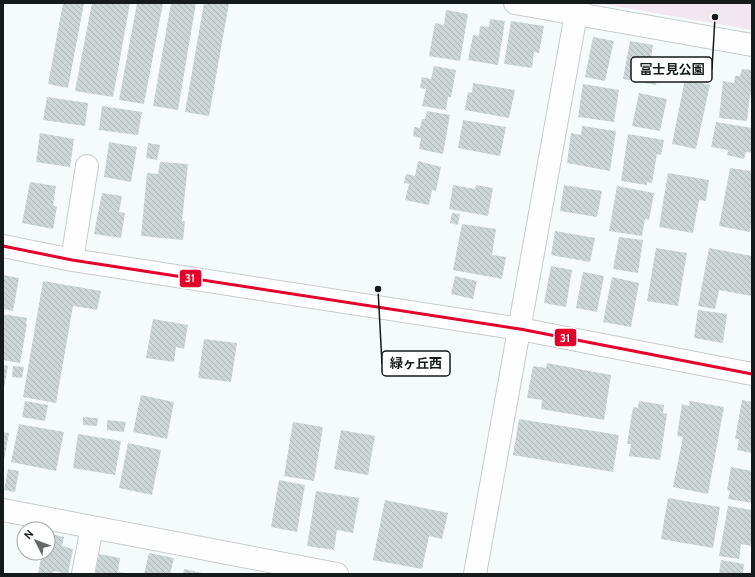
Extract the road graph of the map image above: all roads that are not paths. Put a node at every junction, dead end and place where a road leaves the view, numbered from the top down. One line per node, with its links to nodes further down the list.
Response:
1 (515, 3): 2 (street)
2 (577, 8): 3 (street); 7 (street)
3 (752, 45)
4 (87, 166): 6 (street)
5 (3, 246): 6 (street)
6 (72, 260): 7 (street)
7 (520, 329): 8 (street); 14 (street)
8 (752, 374)
9 (3, 510): 10 (street)
10 (92, 527): 11 (street); 12 (street)
11 (289, 569): 13 (street)
12 (83, 574)
13 (337, 574)
14 (475, 574)

